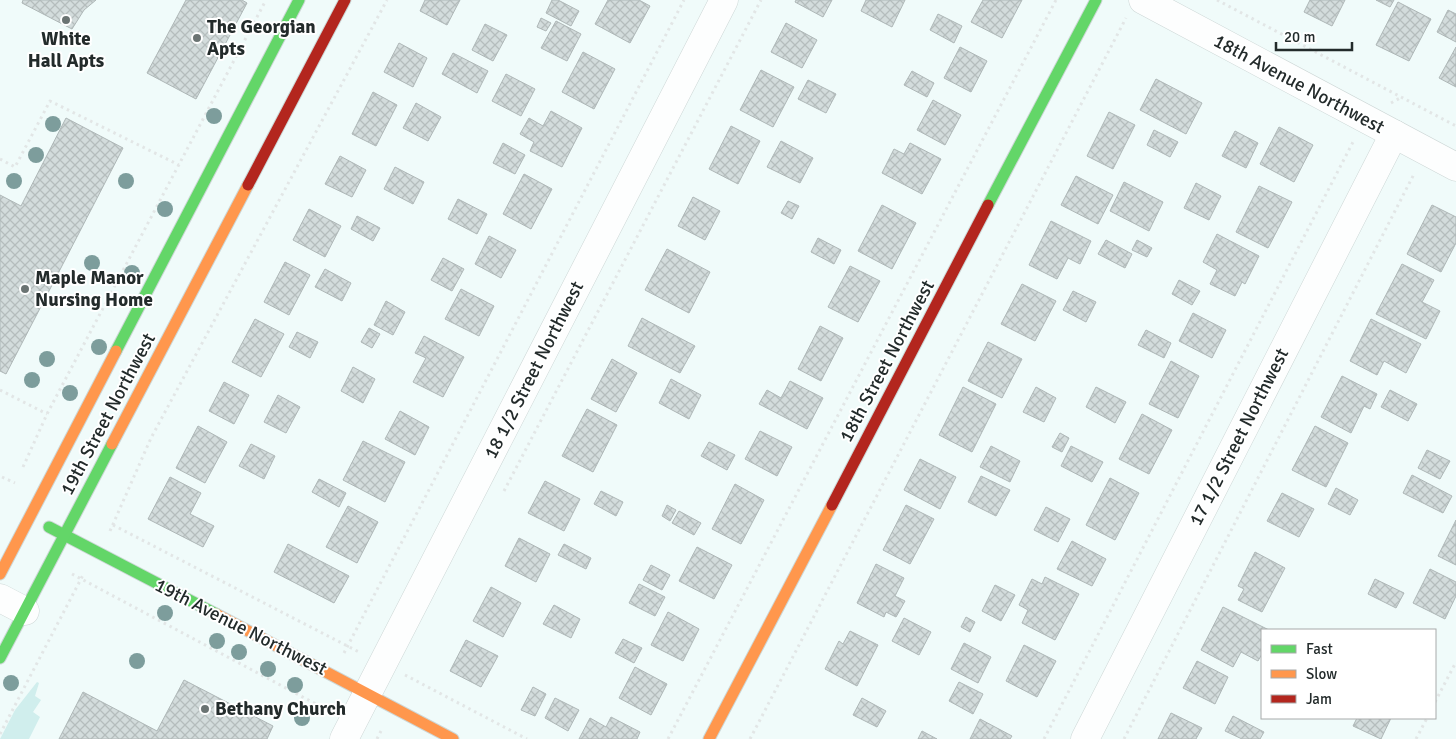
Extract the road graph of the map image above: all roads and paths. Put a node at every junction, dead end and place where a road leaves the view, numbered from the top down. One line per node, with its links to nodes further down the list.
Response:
1 (266, 0): 17 (path)
2 (299, 0): 27 (main road, 19th Street Northwest)
3 (345, 0): 28 (main road, 19th Street Northwest)
4 (387, 0): 5 (path)
5 (684, 0)
6 (724, 0): 35 (street, 18 1/2 Street Northwest)
7 (761, 0): 26 (path)
8 (1056, 0): 43 (path)
9 (1096, 0): 44 (main road, 18th Street Northwest)
10 (1217, 0): 13 (path)
11 (1134, 9): 12 (street, 18th Avenue Northwest); 45 (path)
12 (1365, 119): 14 (street, 18th Avenue Northwest); 46 (path)
13 (1456, 126)
14 (1394, 134): 15 (street, 18th Avenue Northwest); 47 (street, 17 1/2 Street Northwest)
15 (1425, 151): 18 (street, 18th Avenue Northwest); 48 (path)
16 (0, 159): 17 (path)
17 (178, 165): 20 (path)
18 (1456, 167)
19 (0, 390): 20 (path)
20 (47, 414): 21 (path)
21 (22, 470)
22 (2, 476): 24 (path)
23 (18, 476): 24 (path)
24 (15, 483): 25 (path)
25 (11, 490)
26 (504, 492)
27 (29, 517): 28 (main road, 19th Avenue Northwest); 29 (main road, 19th Street Northwest)
28 (64, 535): 31 (main road, 19th Street Northwest); 35 (main road, 19th Avenue Northwest)
29 (0, 574)
30 (0, 598): 31 (street)
31 (25, 611): 32 (main road, 19th Street Northwest)
32 (0, 658)
33 (1456, 662): 36 (path)
34 (407, 676): 42 (path)
35 (368, 693): 40 (street, 18 1/2 Street Northwest); 41 (main road, 19th Avenue Northwest)
36 (1436, 700)
37 (318, 705): 39 (path)
38 (1426, 719): 49 (path)
39 (0, 734)
40 (344, 739)
41 (453, 739)
42 (527, 739)
43 (668, 739)
44 (709, 739)
45 (750, 739)
46 (1044, 739)
47 (1085, 739)
48 (1124, 739)
49 (1416, 739)

